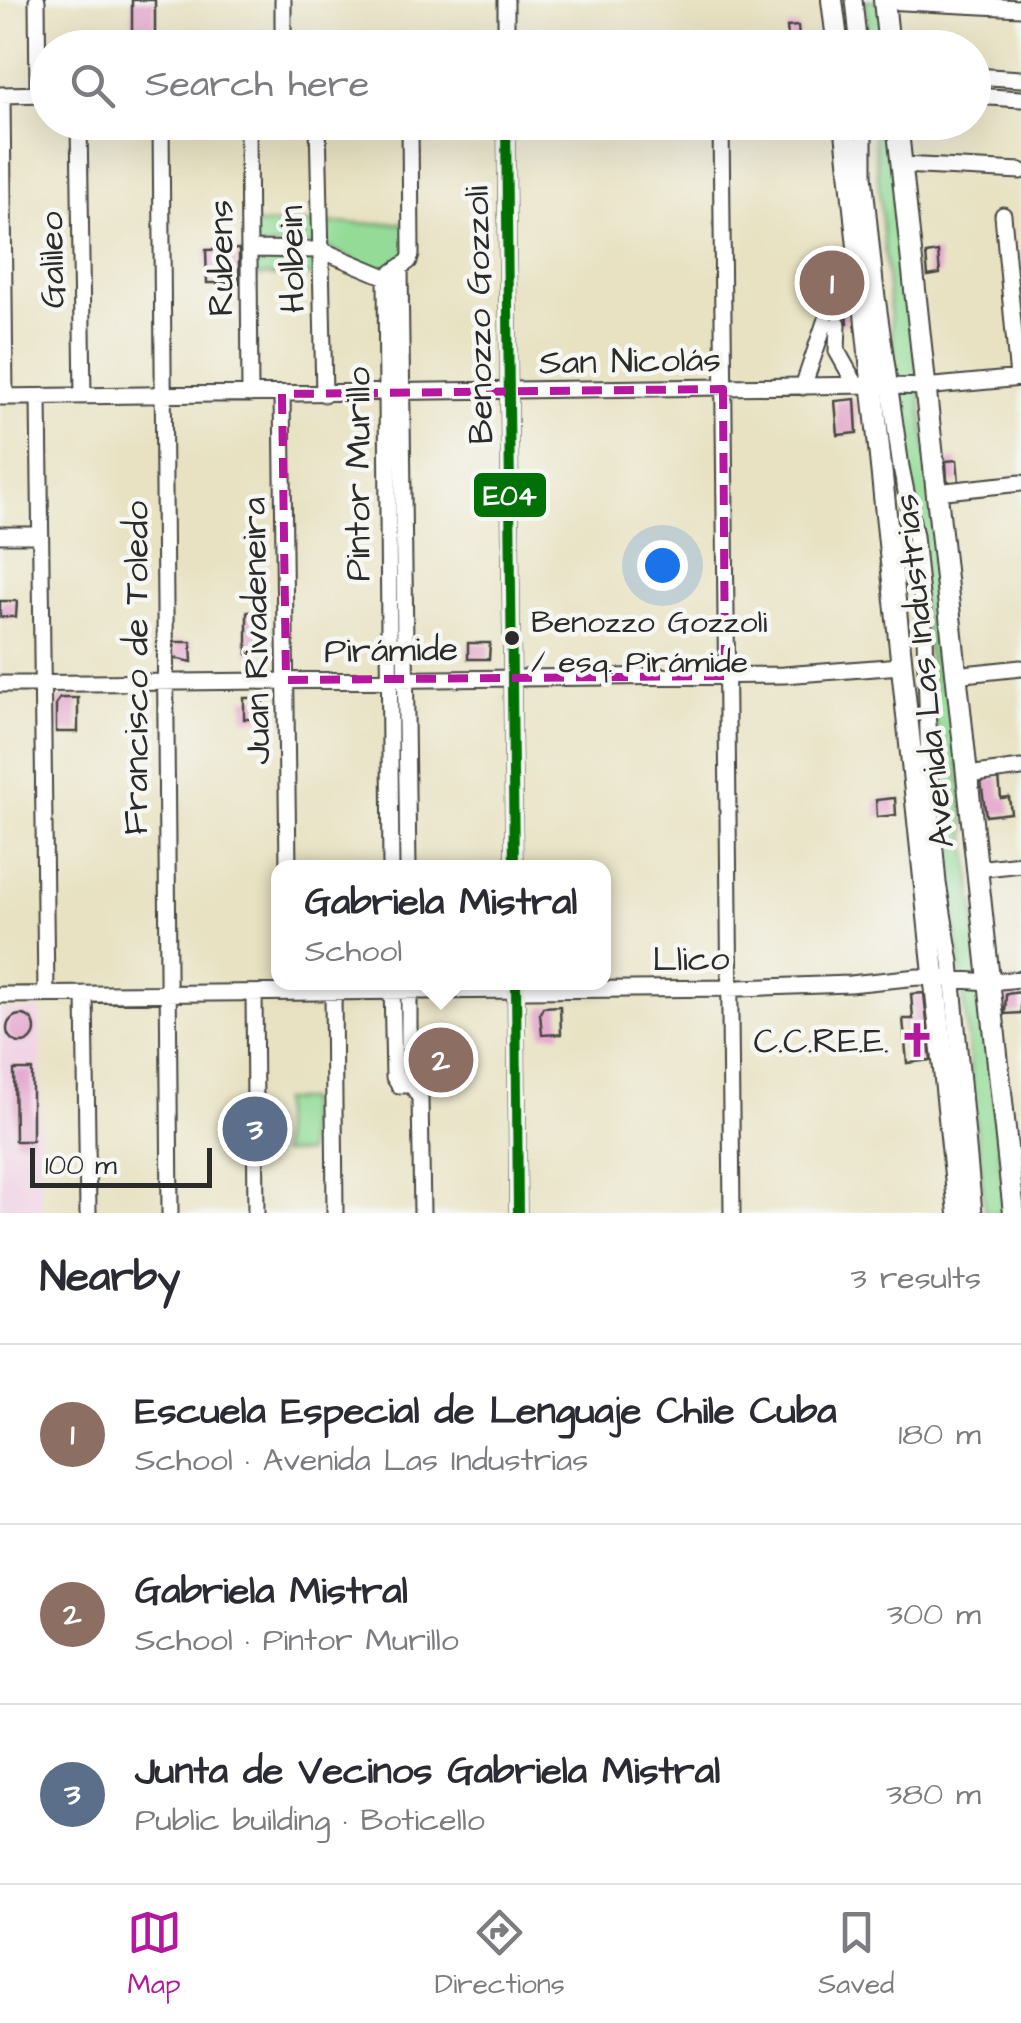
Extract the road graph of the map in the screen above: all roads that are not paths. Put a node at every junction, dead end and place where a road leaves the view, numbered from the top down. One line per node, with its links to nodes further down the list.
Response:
1 (37, 0): 8 (street)
2 (283, 0): 9 (street)
3 (506, 0): 10 (street)
4 (832, 0): 11 (main road)
5 (858, 0): 12 (street)
6 (884, 0): 7 (street); 13 (main road)
7 (1021, 8)
8 (39, 30)
9 (283, 30)
10 (506, 30)
11 (836, 30)
12 (860, 30)
13 (887, 30)
14 (991, 77): 15 (street)
15 (1021, 79)
16 (30, 94): 17 (street)
17 (1, 95): 55 (street)
18 (991, 97): 19 (street)
19 (1021, 99)
20 (79, 140): 54 (street, Galileo)
21 (161, 140): 53 (street, Francisco de Toledo)
22 (238, 140): 50 (street, Rubens)
23 (248, 140): 35 (street, Rubens)
24 (319, 140): 36 (street, Holbein)
25 (328, 140): 36 (street, Holbein)
26 (410, 140): 37 (street, Pintor Murillo)
27 (506, 140): 48 (street, Benozzo Gozzoli)
28 (721, 140): 47 (street)
29 (847, 140): 38 (main road, Avenida Las Industrias)
30 (860, 140): 44 (street)
31 (899, 140): 32 (main road, Avenida Las Industrias)
32 (901, 166): 33 (street); 46 (main road, Avenida Las Industrias)
33 (1021, 171)
34 (1003, 215): 43 (street)
35 (250, 250): 36 (street); 50 (street, Rubens)
36 (324, 251): 37 (street); 52 (street, Holbein)
37 (393, 272): 49 (street, Pintor Murillo)
38 (861, 291): 39 (street); 40 (main road, Avenida Las Industrias)
39 (836, 322): 40 (street); 41 (street); 42 (street)
40 (866, 345): 44 (main road, Avenida Las Industrias)
41 (837, 351): 42 (street); 44 (street)
42 (816, 352): 45 (street)
43 (1020, 378): 46 (street, San Nicolás)
44 (876, 385): 45 (street, San Nicolás); 46 (street, San Nicolás); 61 (main road, Avenida Las Industrias); 79 (street)
45 (803, 387): 47 (street, San Nicolás)
46 (924, 388): 58 (main road, Avenida Las Industrias)
47 (724, 389): 48 (street, San Nicolás); 64 (street)
48 (509, 392): 49 (street, San Nicolás); 65 (street, Benozzo Gozzoli)
49 (394, 393): 52 (street, San Nicolás); 66 (street, Pintor Murillo)
50 (245, 394): 51 (street, San Nicolás); 53 (street, San Nicolás)
51 (282, 394): 52 (street, San Nicolás); 67 (street, Juan Rivadeneira)
52 (324, 394)
53 (163, 395): 54 (street, San Nicolás); 68 (street, Francisco de Toledo)
54 (83, 396): 56 (street, San Nicolás)
55 (2, 397): 56 (street, San Nicolás)
56 (39, 397): 59 (street)
57 (1021, 483): 58 (street)
58 (936, 492): 63 (main road, Avenida Las Industrias)
59 (40, 535): 60 (street); 69 (street)
60 (0, 536)
61 (901, 666): 64 (street, Pirámide); 79 (main road, Avenida Las Industrias)
62 (1021, 668): 63 (street)
63 (955, 675): 72 (main road, Avenida Las Industrias)
64 (725, 676): 65 (street, Pirámide); 83 (street)
65 (512, 678): 66 (street, Pirámide); 76 (street, Benozzo Gozzoli)
66 (397, 679): 67 (street, Pirámide); 74 (street, Pintor Murillo); 75 (street, Pintor Murillo)
67 (286, 680): 68 (street, Pirámide); 73 (street, Juan Rivadeneira)
68 (166, 682): 69 (street, Pirámide); 92 (street, Francisco de Toledo)
69 (42, 683): 70 (street, Pirámide); 94 (street)
70 (0, 684)
71 (1021, 768): 72 (street)
72 (966, 775): 78 (main road, Avenida Las Industrias)
73 (288, 860)
74 (391, 860)
75 (408, 860)
76 (514, 860)
77 (1021, 864): 78 (street)
78 (977, 869): 81 (main road, Avenida Las Industrias)
79 (944, 978): 81 (street, Llico); 83 (street, Llico); 102 (main road, Avenida Las Industrias); 103 (street)
80 (1021, 979): 81 (street, Llico)
81 (990, 982): 104 (main road, Avenida Las Industrias)
82 (611, 987): 83 (street, Llico)
83 (729, 988): 101 (street)
84 (272, 990): 90 (street, Llico)
85 (315, 990): 89 (street, Llico)
86 (360, 990): 89 (street, Llico)
87 (401, 990): 99 (street)
88 (516, 990): 100 (street)
89 (333, 992): 98 (street)
90 (254, 993): 92 (street, Llico); 97 (street)
91 (85, 994): 92 (street, Llico); 94 (street, Llico); 95 (street)
92 (168, 994): 96 (street, Francisco de Toledo)
93 (0, 995): 94 (street, Llico)
94 (46, 995)
95 (88, 1213)
96 (170, 1213)
97 (256, 1213)
98 (335, 1213)
99 (422, 1213)
100 (518, 1213)
101 (732, 1213)
102 (958, 1213)
103 (971, 1213)
104 (1014, 1213)

